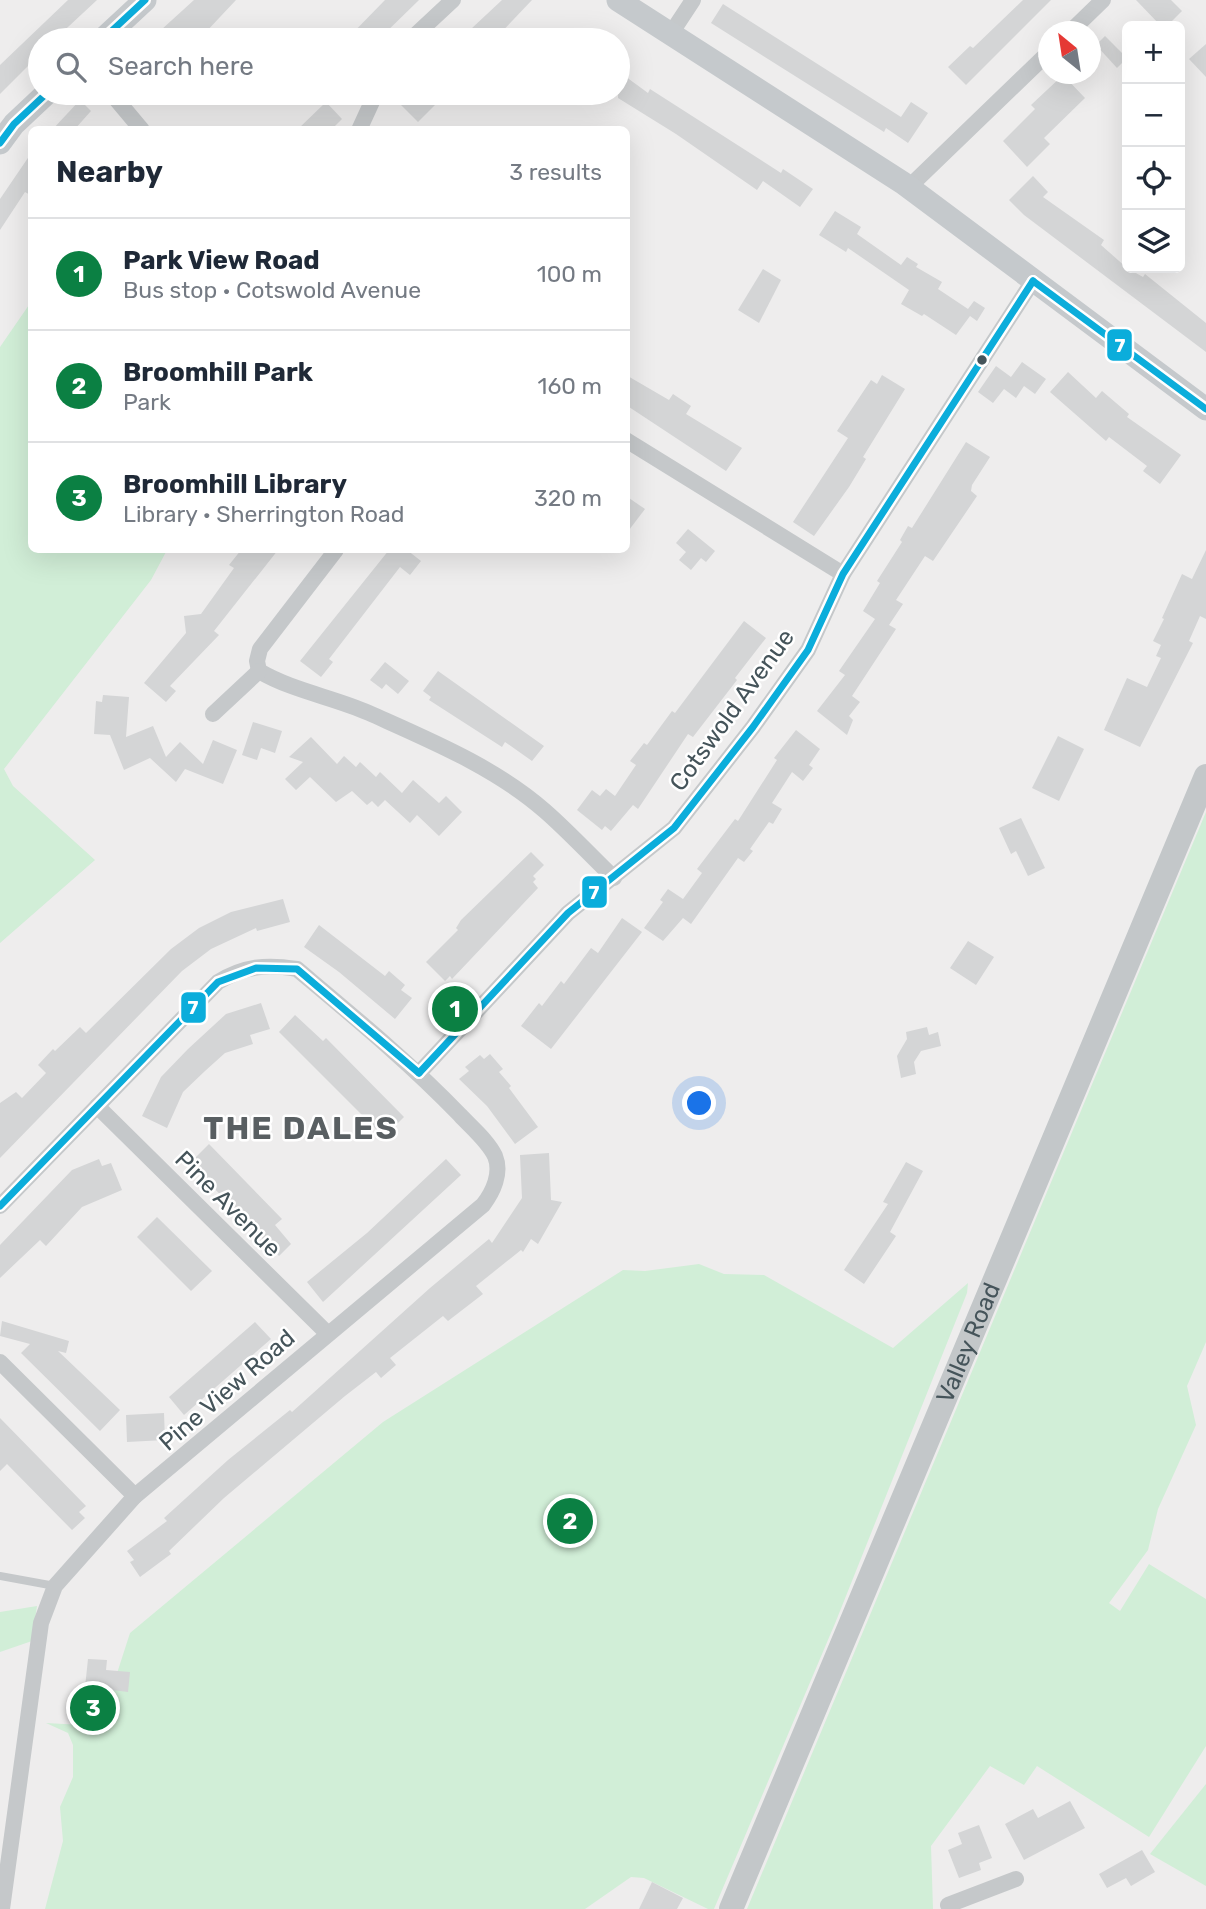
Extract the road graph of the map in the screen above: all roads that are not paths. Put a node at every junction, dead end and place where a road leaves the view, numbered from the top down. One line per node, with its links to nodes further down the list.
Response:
1 (145, 0): 7 (street)
2 (453, 0): 8 (street)
3 (618, 0): 9 (street)
4 (693, 0): 9 (street)
5 (1103, 0): 6 (street)
6 (1081, 21)
7 (115, 28)
8 (423, 28)
9 (670, 35): 17 (street)
10 (1038, 62): 17 (street)
11 (34, 105): 16 (street)
12 (121, 105): 14 (street)
13 (370, 105): 15 (street)
14 (139, 126)
15 (361, 126)
16 (0, 144)
17 (908, 188): 18 (street)
18 (1033, 281): 19 (street); 22 (street, Cotswold Avenue)
19 (1206, 409)
20 (630, 442): 22 (street)
21 (334, 553): 23 (street)
22 (843, 574): 26 (street, Cotswold Avenue)
23 (259, 671): 24 (street); 26 (street)
24 (213, 714)
25 (1206, 776): 39 (main road, Valley Road)
26 (614, 878): 27 (street, Cotswold Avenue)
27 (419, 1073): 28 (street); 30 (street, Pine View Road)
28 (97, 1106): 29 (street); 30 (street, Pine Avenue)
29 (0, 1206)
30 (328, 1334): 32 (street, Pine View Road)
31 (0, 1362): 32 (street)
32 (135, 1496): 34 (street, Pine View Road)
33 (0, 1576): 34 (lane)
34 (55, 1586): 38 (street)
35 (1016, 1879): 36 (street)
36 (980, 1901): 37 (street)
37 (948, 1905)
38 (2, 1909)
39 (731, 1909)

